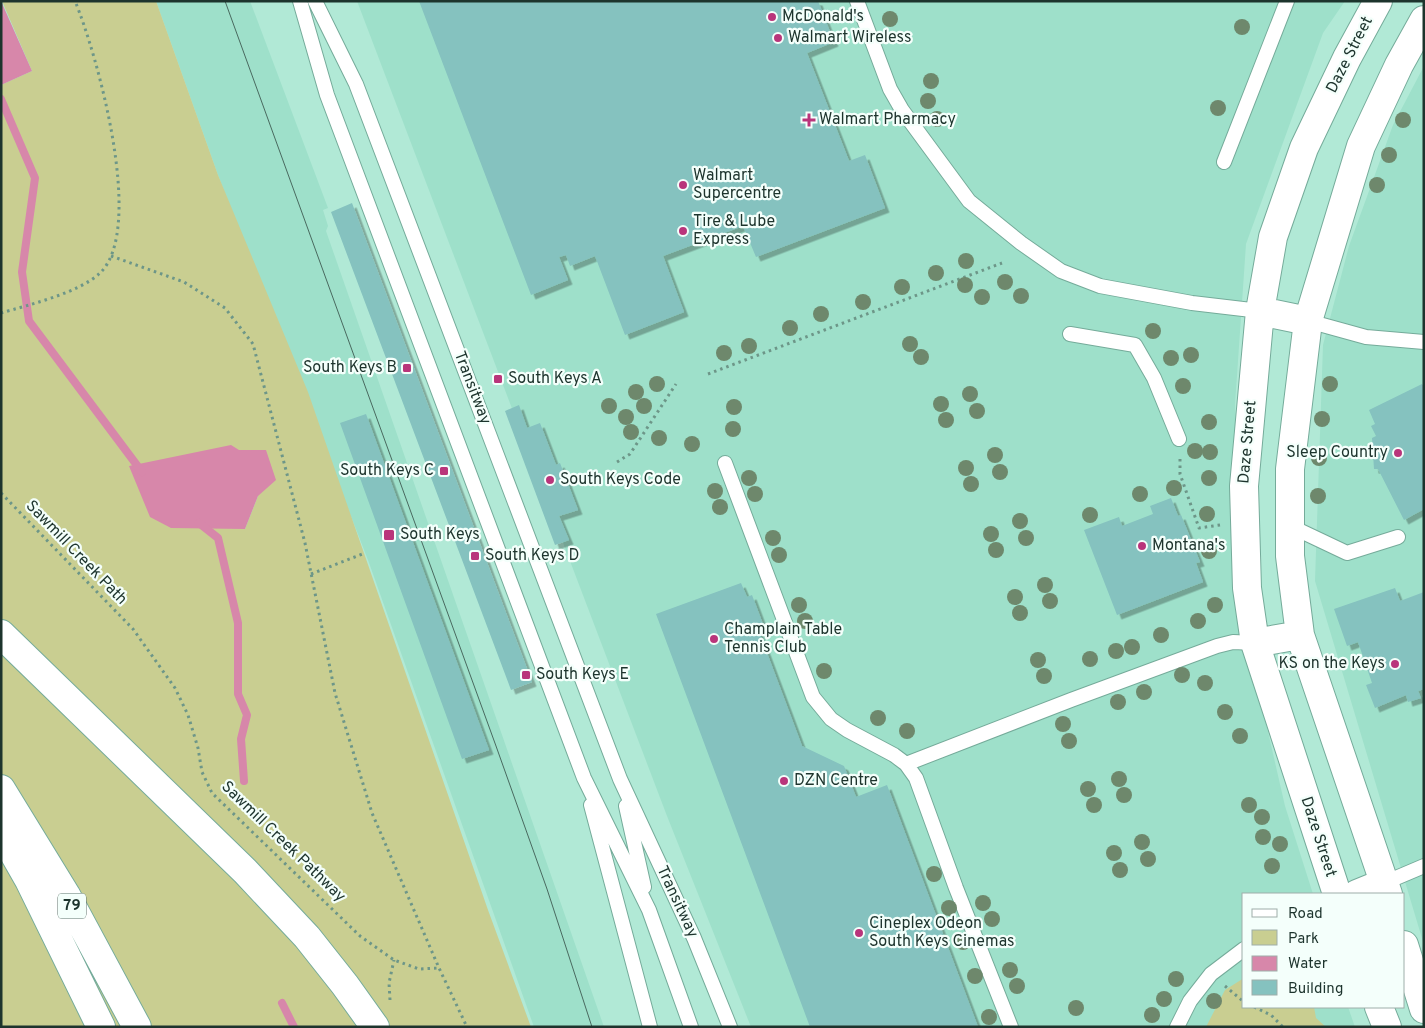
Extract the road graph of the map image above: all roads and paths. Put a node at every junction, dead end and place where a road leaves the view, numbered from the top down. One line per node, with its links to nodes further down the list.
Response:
1 (75, 1): 9 (path)
2 (300, 1): 34 (lane, Transitway)
3 (315, 1): 35 (lane, Transitway)
4 (857, 1): 11 (lane)
5 (1287, 1): 8 (lane)
6 (1378, 1): 11 (main road, Daze Street)
7 (1424, 20): 13 (main road)
8 (1224, 162)
9 (111, 256): 12 (path); 28 (path)
10 (1002, 263): 16 (path)
11 (1260, 311): 13 (main road); 32 (main road, Daze Street)
12 (1, 314)
13 (1308, 320): 15 (lane); 25 (main road)
14 (1070, 334): 18 (lane)
15 (1424, 342)
16 (708, 374)
17 (676, 384): 19 (path)
18 (1179, 439): 24 (path)
19 (617, 462)
20 (725, 463): 33 (lane)
21 (576, 474): 22 (path)
22 (566, 478)
23 (1, 493): 29 (path, Sawmill Creek Path)
24 (1223, 524)
25 (1290, 526): 26 (lane); 31 (main road)
26 (1398, 537)
27 (366, 553): 28 (path)
28 (311, 574): 46 (path)
29 (133, 629): 45 (path, Sawmill Creek Pathway)
30 (1, 634): 50 (main road)
31 (1300, 635): 32 (main road); 39 (main road)
32 (1255, 643): 33 (lane); 40 (main road, Daze Street)
33 (906, 764): 57 (lane)
34 (584, 778): 42 (lane, Transitway); 54 (lane, Transitway)
35 (620, 779): 42 (lane, Transitway); 56 (lane, Transitway)
36 (1, 789): 52 (main road, 79)
37 (1, 831): 51 (main road)
38 (1424, 866): 39 (lane)
39 (1386, 889): 41 (main road)
40 (1337, 893)
41 (1363, 893)
42 (649, 910): 55 (lane, Transitway)
43 (1405, 948): 49 (main road)
44 (1242, 951): 58 (lane)
45 (394, 960): 46 (path, Sawmill Creek Pathway); 50 (path)
46 (439, 968): 53 (path)
47 (1256, 1008): 59 (path)
48 (1379, 1008): 60 (main road)
49 (1424, 1008)
50 (383, 1017)
51 (101, 1027)
52 (137, 1027)
53 (467, 1027)
54 (650, 1027)
55 (692, 1027)
56 (730, 1027)
57 (1011, 1027)
58 (1177, 1027)
59 (1283, 1027)
60 (1387, 1027)

